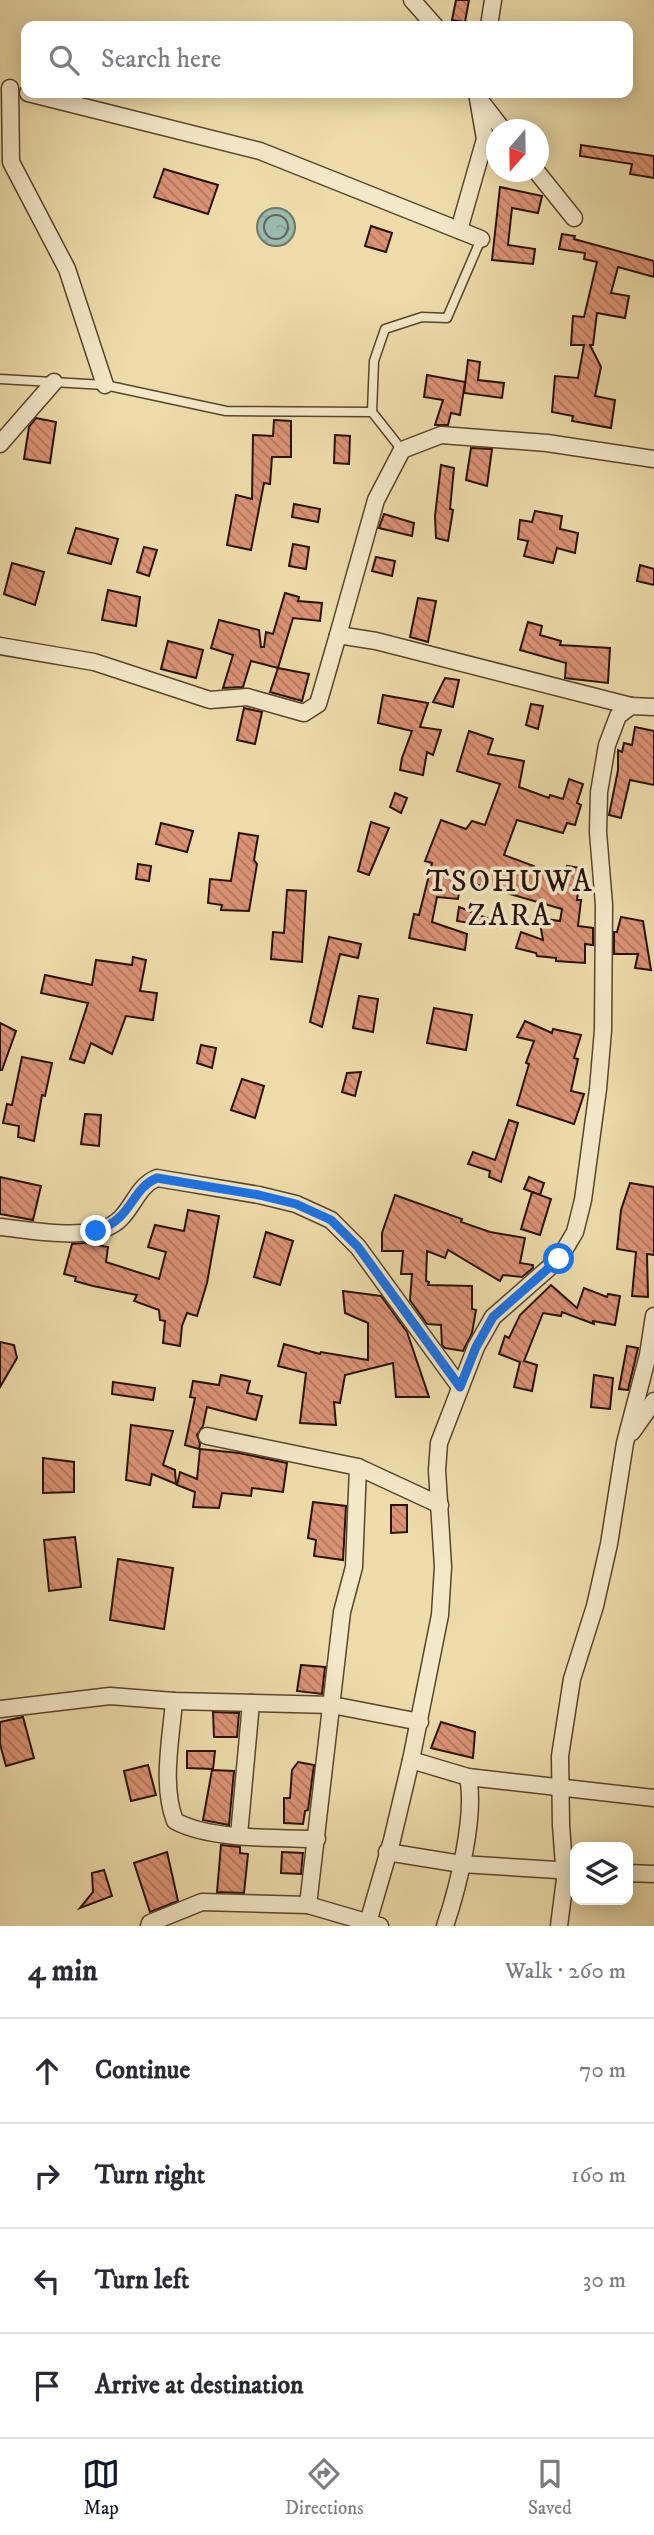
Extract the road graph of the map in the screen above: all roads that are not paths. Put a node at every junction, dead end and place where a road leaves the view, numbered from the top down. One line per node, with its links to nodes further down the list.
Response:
1 (412, 0): 3 (street)
2 (493, 0): 4 (street)
3 (431, 21)
4 (490, 21)
5 (16, 90): 16 (street)
6 (48, 98): 12 (street)
7 (478, 98): 12 (street)
8 (479, 98): 9 (street)
9 (495, 119)
10 (545, 182): 11 (street)
11 (574, 218)
12 (459, 230): 13 (street)
13 (481, 239): 17 (lane)
14 (0, 379): 15 (lane)
15 (54, 382): 16 (lane); 18 (street)
16 (105, 385): 17 (lane)
17 (372, 412): 19 (lane)
18 (0, 443)
19 (402, 450): 20 (street); 21 (street)
20 (654, 458)
21 (338, 635): 22 (street); 23 (street)
22 (0, 646)
23 (631, 706): 24 (street); 27 (street)
24 (654, 707)
25 (0, 1227): 27 (street)
26 (654, 1315): 30 (street)
27 (460, 1387): 32 (street)
28 (654, 1401): 30 (street)
29 (207, 1436): 31 (street)
30 (625, 1443): 40 (street)
31 (358, 1467): 32 (street); 35 (street)
32 (440, 1505): 37 (street)
33 (174, 1701): 34 (street); 36 (street); 42 (street)
34 (251, 1703): 35 (street); 42 (street)
35 (332, 1706): 37 (street); 43 (street)
36 (0, 1709)
37 (420, 1722): 38 (street)
38 (411, 1760): 39 (street); 44 (street)
39 (468, 1777): 40 (street); 45 (street)
40 (561, 1788): 41 (street); 46 (street)
41 (654, 1798)
42 (239, 1835): 43 (street)
43 (317, 1839): 49 (street)
44 (387, 1852): 45 (street); 50 (street)
45 (461, 1864): 46 (street); 52 (street)
46 (570, 1871): 53 (street)
47 (633, 1873): 48 (street)
48 (654, 1874)
49 (308, 1905): 50 (street); 51 (street)
50 (371, 1925)
51 (149, 1926)
52 (445, 1926)
53 (559, 1926)

